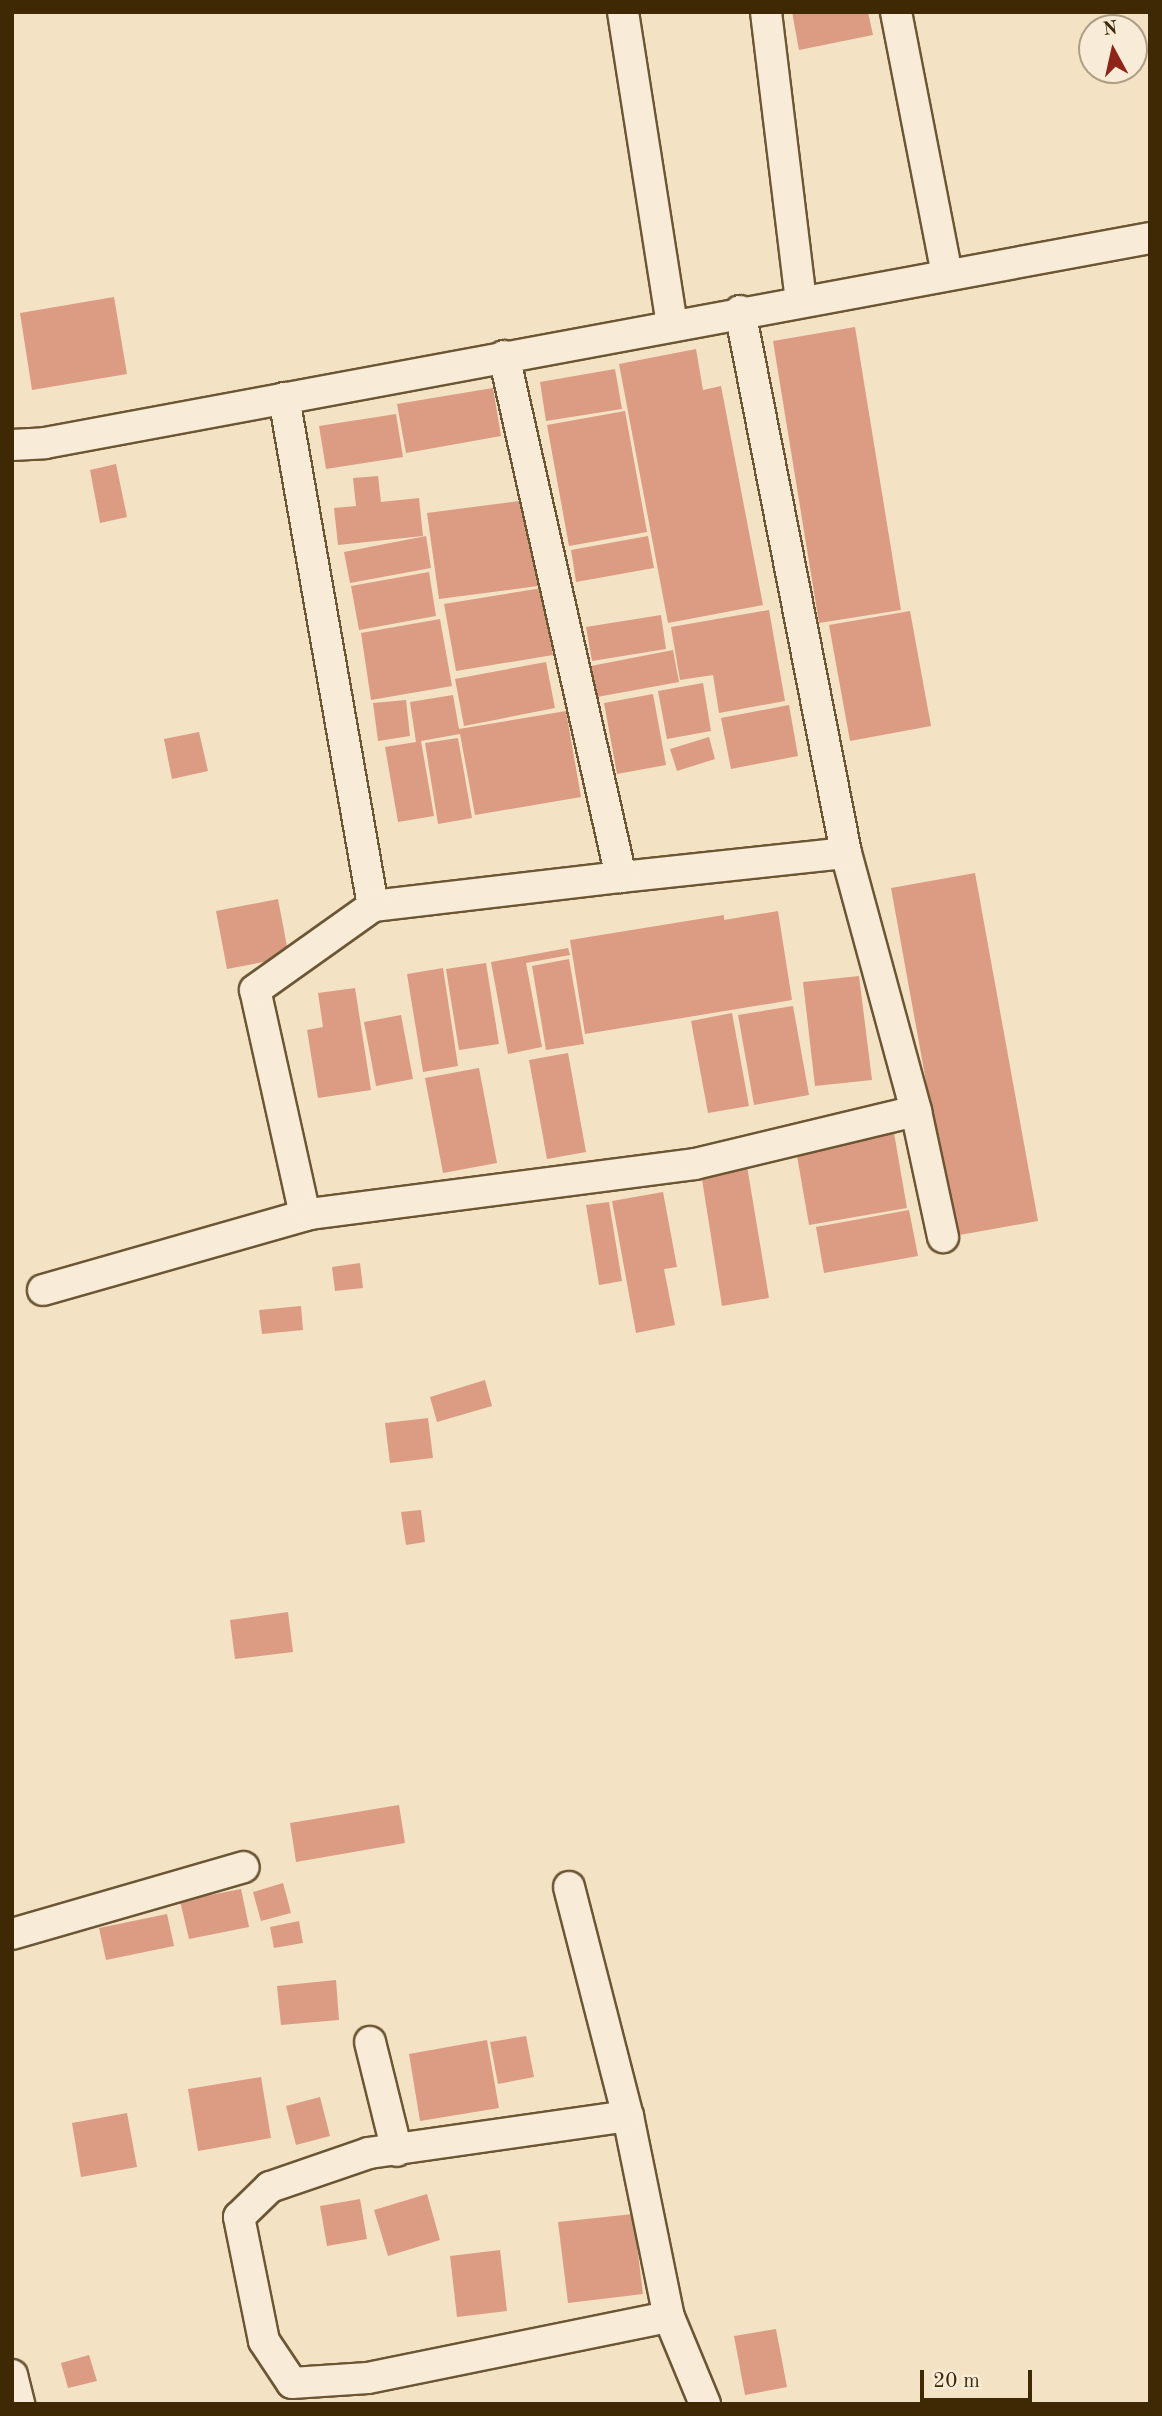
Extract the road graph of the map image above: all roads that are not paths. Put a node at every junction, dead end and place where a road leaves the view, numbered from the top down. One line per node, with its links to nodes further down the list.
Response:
1 (623, 12): 8 (street)
2 (766, 12): 6 (street)
3 (895, 12): 5 (street)
4 (1150, 238): 5 (street)
5 (947, 274): 6 (street)
6 (801, 300): 7 (street)
7 (740, 311): 8 (street); 12 (street)
8 (672, 324): 9 (street)
9 (504, 356): 10 (street); 13 (street)
10 (284, 398): 11 (street); 14 (street)
11 (12, 445)
12 (846, 853): 13 (street); 15 (street)
13 (621, 877): 14 (street)
14 (373, 906): 16 (street)
15 (916, 1111): 16 (street); 17 (street)
16 (305, 1215): 18 (street)
17 (943, 1237)
18 (43, 1290)
19 (244, 1867): 21 (street)
20 (569, 1887): 23 (street)
21 (12, 1934)
22 (370, 2042): 24 (street)
23 (628, 2116): 24 (street); 25 (street)
24 (397, 2151): 25 (street)
25 (669, 2318): 28 (street)
26 (12, 2375): 27 (street)
27 (19, 2404)
28 (705, 2404)

